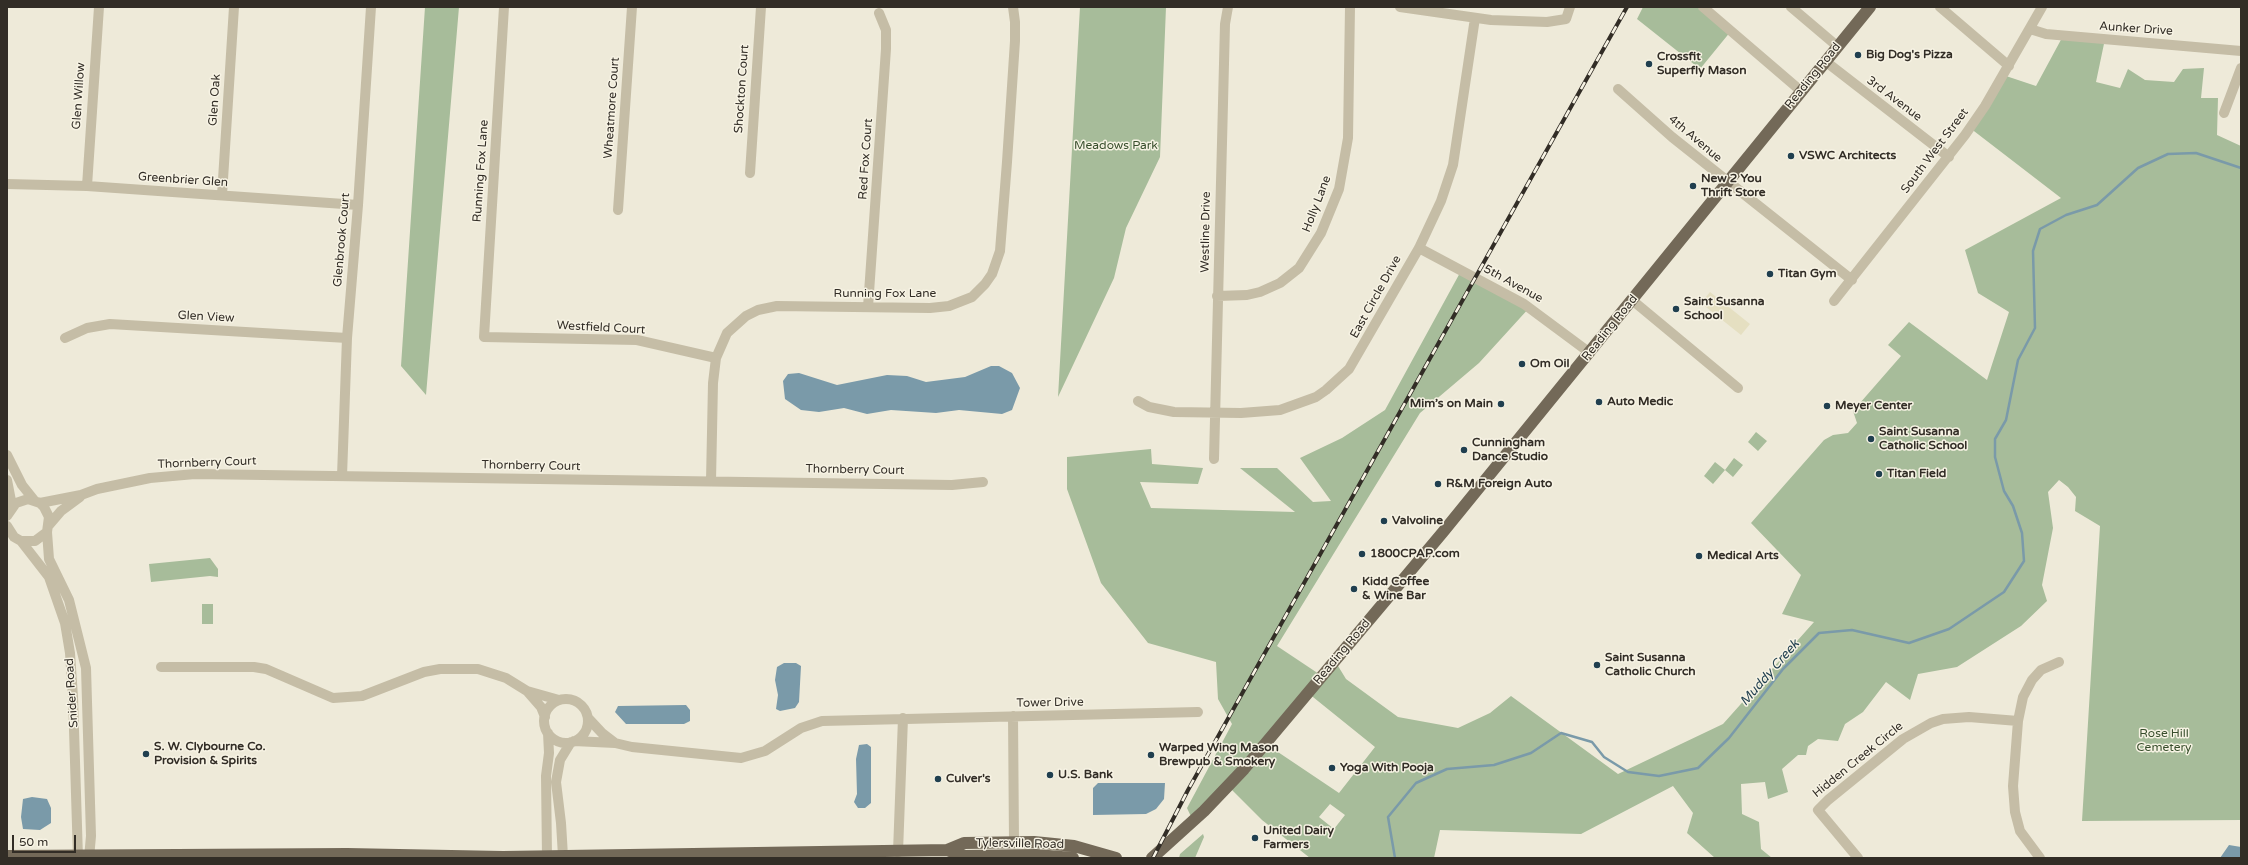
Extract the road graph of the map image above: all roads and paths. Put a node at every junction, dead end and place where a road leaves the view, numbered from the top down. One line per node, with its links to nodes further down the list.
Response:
1 (99, 7): 32 (street, Glen Willow)
2 (234, 7): 33 (street, Glen Oak)
3 (371, 7): 34 (street, Glenbrook Court)
4 (504, 7): 42 (street, Running Fox Lane)
5 (632, 7): 35 (street, Wheatmore Court)
6 (761, 7): 29 (street, Shockton Court)
7 (1013, 7): 41 (street, Running Fox Lane)
8 (1228, 7): 38 (street, Westline Drive)
9 (1350, 7): 38 (street, Holly Lane)
10 (1400, 7): 18 (street)
11 (1570, 7): 18 (street)
12 (1703, 7): 26 (street)
13 (1791, 7): 20 (street)
14 (1870, 7): 20 (main road, Reading Road)
15 (1940, 7): 23 (street)
16 (2042, 7): 19 (street, South West Street)
17 (879, 13): 41 (street, Red Fox Court)
18 (1474, 18): 36 (street, East Circle Drive)
19 (2030, 29): 21 (street, Aunker Drive); 23 (street, South West Street)
20 (1837, 46): 22 (main road, Reading Road)
21 (2241, 51)
22 (1825, 61): 26 (main road, Reading Road); 28 (street, 3rd Avenue)
23 (2009, 66): 28 (street, South West Street)
24 (2241, 68): 27 (street)
25 (1618, 89): 30 (street, 4th Avenue)
26 (1801, 91): 30 (main road, Reading Road)
27 (2224, 113)
28 (1949, 157): 37 (street, South West Street)
29 (750, 173)
30 (1727, 181): 37 (street, 4th Avenue); 39 (main road, Reading Road)
31 (7, 184): 32 (street, Greenbrier Glen)
32 (87, 186): 33 (street, Greenbrier Glen)
33 (222, 195): 34 (street, Greenbrier Glen)
34 (358, 205): 44 (street, Glenbrook Court)
35 (618, 210)
36 (1419, 248): 45 (street, 5th Avenue); 49 (street, East Circle Drive)
37 (1852, 280): 40 (street, South West Street)
38 (1217, 296): 49 (street, Westline Drive)
39 (1632, 300): 45 (main road, Reading Road); 47 (street)
40 (1834, 301)
41 (868, 307): 46 (street, Running Fox Lane)
42 (484, 337): 46 (street, Westfield Court)
43 (65, 338): 44 (street, Glen View)
44 (347, 338): 52 (street, Glenbrook Court)
45 (1590, 352): 86 (main road, Reading Road)
46 (716, 358): 54 (street, Running Fox Lane)
47 (1738, 388)
48 (1138, 401): 49 (street, East Circle Drive)
49 (1214, 413): 51 (street, Westline Drive)
50 (7, 454): 57 (street)
51 (1214, 459)
52 (342, 476): 54 (street, Thornberry Court); 56 (street, Thornberry Court)
53 (7, 480): 58 (street)
54 (711, 481): 55 (street, Thornberry Court)
55 (983, 482)
56 (81, 495): 57 (street, Thornberry Court); 60 (street, Thornberry Court)
57 (37, 501): 58 (street, Thornberry Court); 60 (street, Snider Road)
58 (9, 511)
59 (7, 526): 61 (street, Snider Road)
60 (48, 528): 61 (street, Thornberry Court); 80 (street, Snider Road)
61 (14, 539): 79 (street, Snider Road)
62 (2059, 662): 71 (street)
63 (161, 668): 64 (street)
64 (527, 691): 65 (street); 68 (street)
65 (559, 700): 68 (street); 69 (street)
66 (1198, 712): 67 (street, Tower Drive)
67 (1013, 716): 70 (street, Tower Drive); 75 (street)
68 (545, 717): 72 (street)
69 (588, 718): 73 (street); 74 (street)
70 (898, 719): 74 (street, Tower Drive); 77 (street)
71 (2018, 721): 87 (street, Hidden Creek Circle); 88 (street)
72 (548, 733): 73 (street); 81 (street)
73 (572, 742): 74 (street, Tower Drive); 82 (street)
74 (615, 743)
75 (1014, 842): 76 (main road, Tylersville Road); 85 (main road, Tylersville Road)
76 (947, 850): 77 (main road, Tylersville Road); 84 (main road, Tylersville Road)
77 (898, 852): 82 (main road, Tylersville Road)
78 (7, 856): 79 (main road, Tylersville Road)
79 (77, 856): 80 (main road, Tylersville Road)
80 (90, 856): 83 (main road, Tylersville Road)
81 (547, 856): 82 (main road, Tylersville Road); 83 (main road, Tylersville Road)
82 (563, 856)
83 (435, 858)
84 (1069, 858)
85 (1116, 858)
86 (1152, 858)
87 (1858, 858)
88 (2040, 858)

